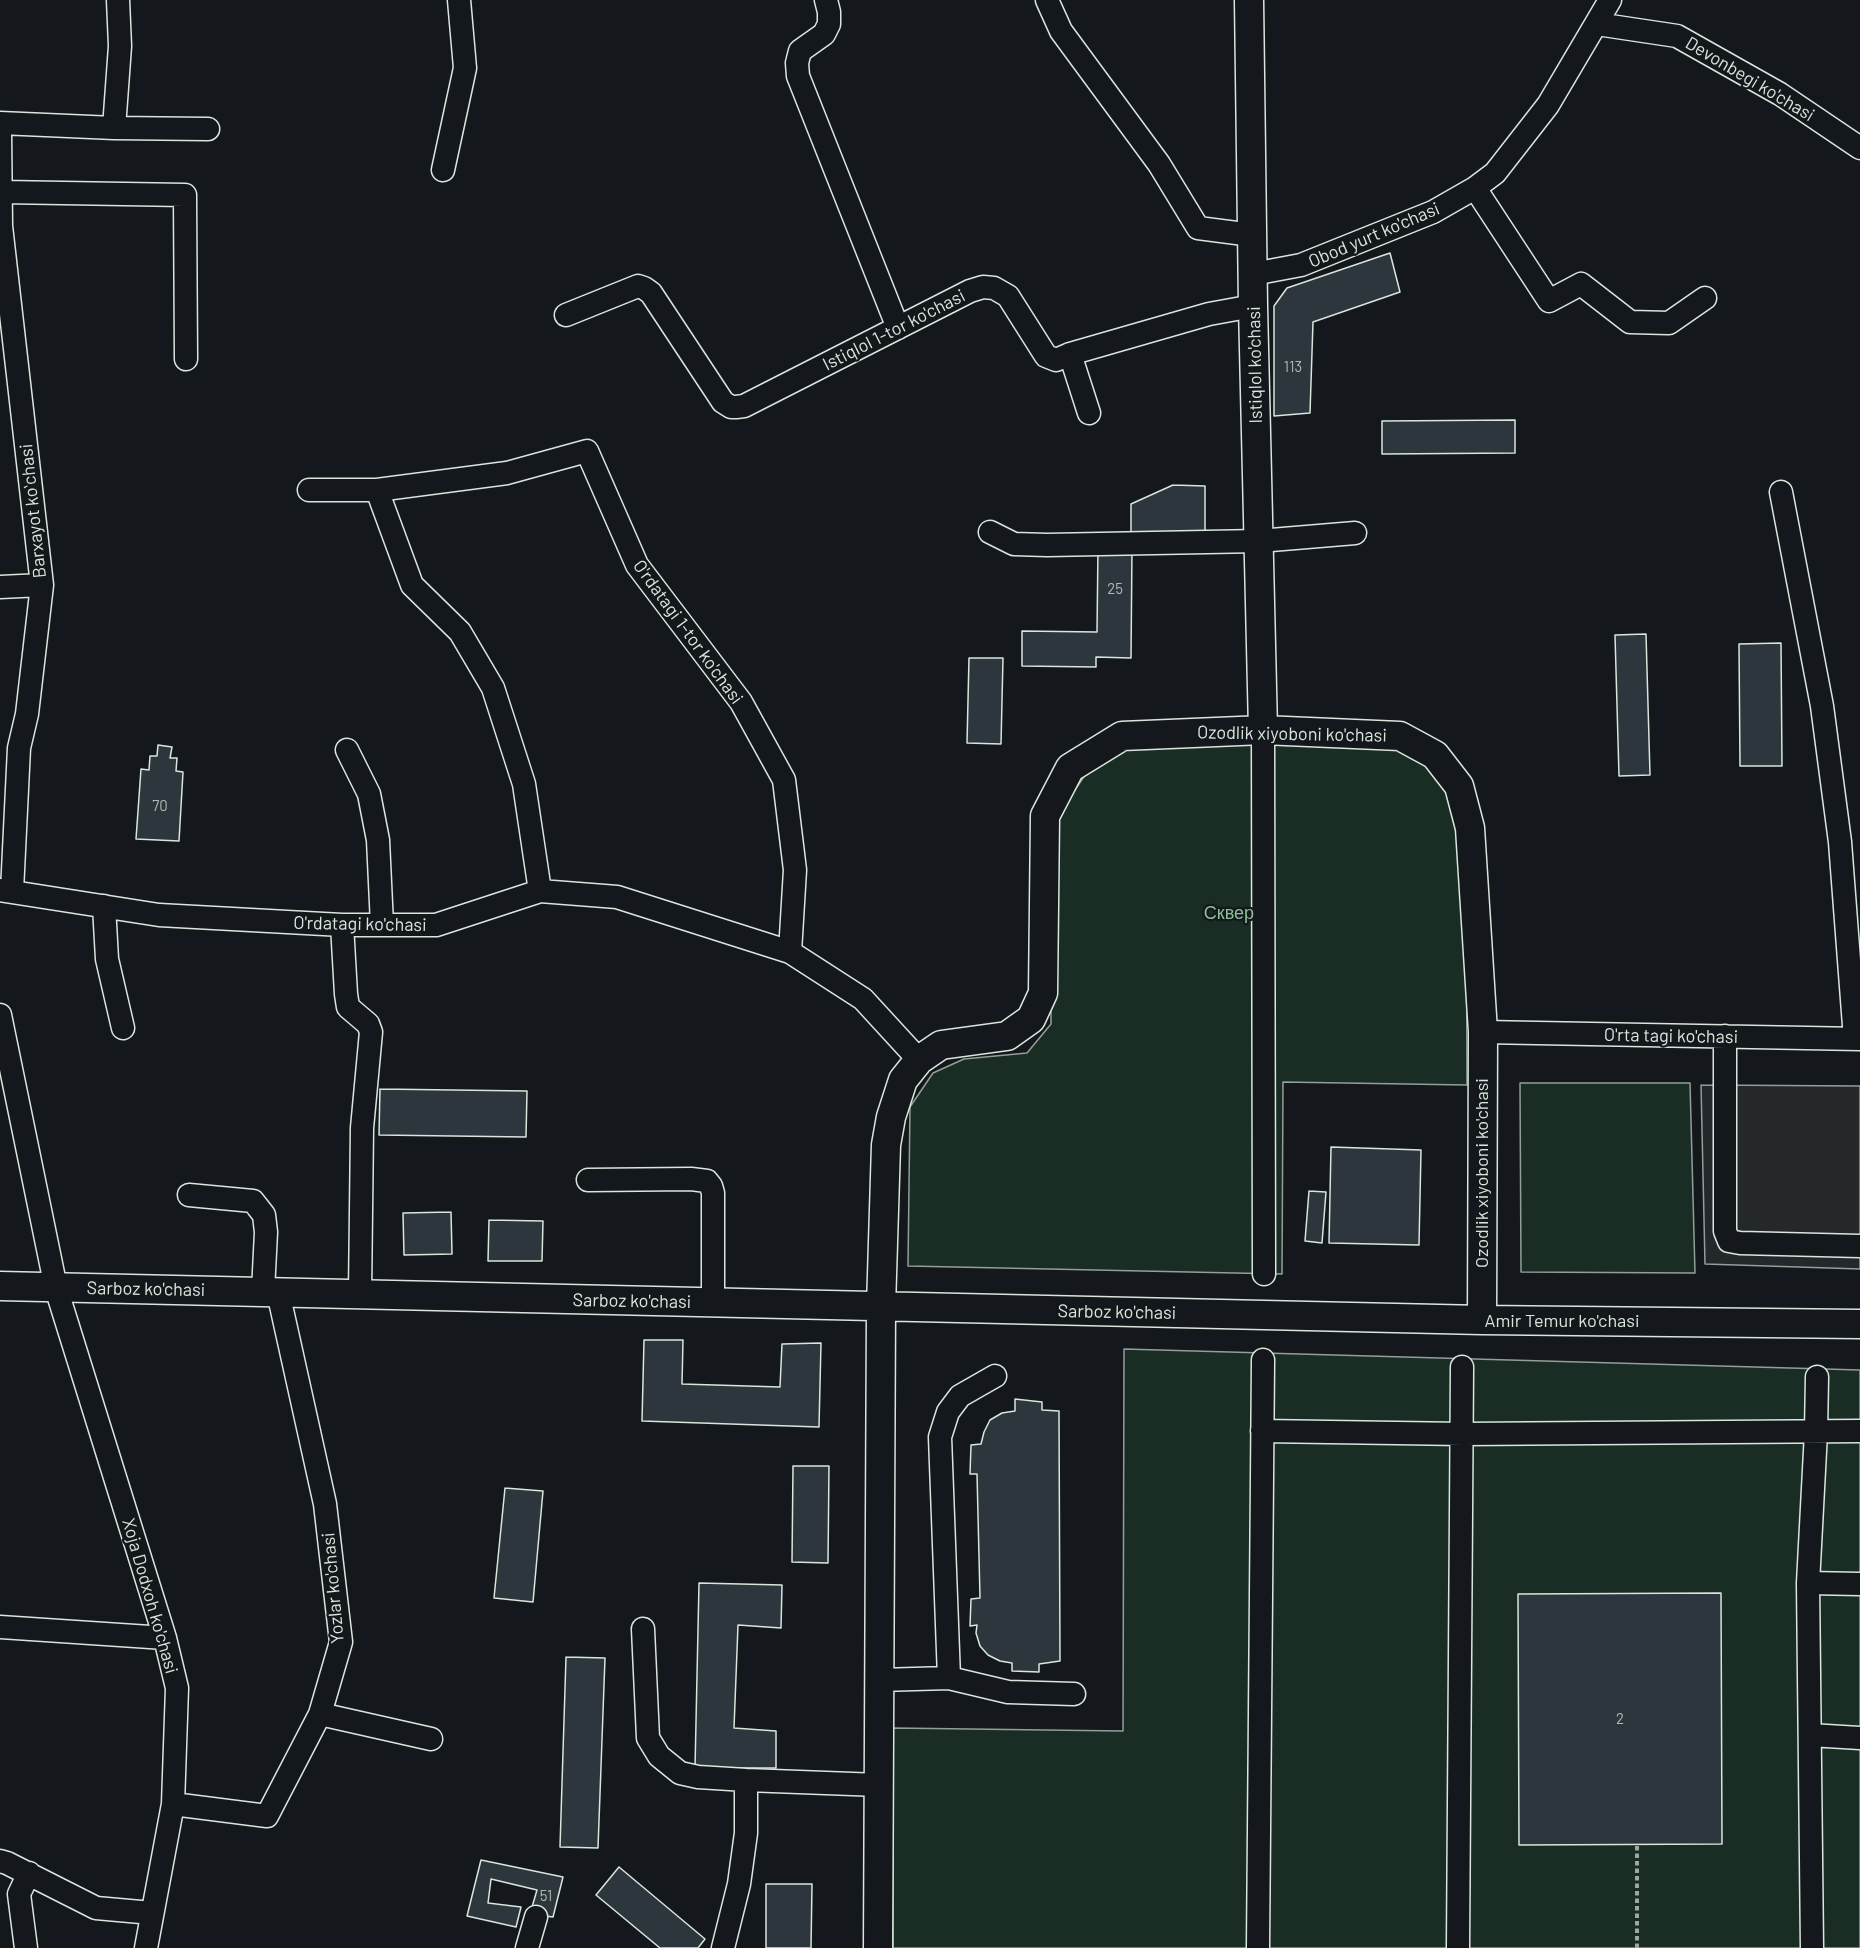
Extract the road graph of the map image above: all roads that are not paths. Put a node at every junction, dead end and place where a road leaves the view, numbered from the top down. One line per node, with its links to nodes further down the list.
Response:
1 (118, 0): 9 (street)
2 (459, 0): 13 (street)
3 (826, 0): 22 (street)
4 (1047, 0): 17 (street)
5 (1249, 0): 17 (main road, Istiqlol ko'chasi)
6 (1610, 0): 7 (street, Obod yurt ko'chasi)
7 (1597, 24): 12 (street, Devonbegi ko'chasi); 14 (street, Obod yurt ko'chasi)
8 (0, 123): 9 (street)
9 (114, 128): 10 (street)
10 (208, 129)
11 (0, 130): 15 (street, Barxayot koʻchasi)
12 (1860, 148)
13 (443, 170)
14 (1474, 188): 18 (street, Obod yurt ko'chasi); 19 (street)
15 (2, 192): 16 (street, Barxayot koʻchasi); 24 (street)
16 (1, 226): 32 (street, Barxayot koʻchasi)
17 (1252, 235): 18 (main road, Istiqlol ko'chasi)
18 (1253, 274): 20 (main road, Istiqlol ko'chasi)
19 (1705, 298)
20 (1253, 306): 23 (street, Istiqlol 1-tor ko'chasi); 31 (main road, Istiqlol ko'chasi)
21 (566, 315): 22 (street, Istiqlol 1-tor ko'chasi)
22 (898, 327): 23 (street, Istiqlol 1-tor ko'chasi)
23 (1070, 354): 25 (street)
24 (186, 359)
25 (1089, 413)
26 (377, 489): 27 (street, O'rdatagi 1-tor ko'chasi); 38 (street); 42 (street, O'rdatagi 1-tor ko'chasi)
27 (309, 490)
28 (1781, 492): 47 (street)
29 (990, 532): 31 (street)
30 (1355, 533): 31 (street)
31 (1258, 541): 34 (main road, Istiqlol ko'chasi)
32 (42, 585): 33 (street); 35 (street, Barxayot koʻchasi)
33 (0, 587)
34 (1263, 730): 45 (main road, Ozodlik xiyoboni ko'chasi); 48 (main road, Ozodlik xiyoboni ko'chasi); 52 (street)
35 (9, 747): 37 (street, Barxayot koʻchasi)
36 (346, 750): 41 (street)
37 (6, 890): 39 (street, O'rdatagi ko'chasi)
38 (540, 891): 41 (street, O'rdatagi ko'chasi); 42 (street, O'rdatagi ko'chasi)
39 (104, 906): 40 (street, O'rdatagi ko'chasi); 44 (street)
40 (342, 925): 41 (street, O'rdatagi ko'chasi); 56 (street)
41 (382, 925)
42 (790, 952): 48 (street, O'rdatagi ko'chasi)
43 (0, 1015): 54 (street, Xoja Dodxoh ko'chasi)
44 (123, 1028)
45 (1483, 1032): 46 (street, O'rta tagi ko'chasi); 60 (main road, Ozodlik xiyoboni ko'chasi)
46 (1725, 1036): 47 (street, O'rta tagi ko'chasi); 51 (street)
47 (1857, 1039)
48 (919, 1060): 58 (main road, Ozodlik xiyoboni ko'chasi)
49 (588, 1180): 57 (street)
50 (189, 1195): 55 (street, Yozlar ko'chasi)
51 (1860, 1246)
52 (1264, 1274)
53 (0, 1286): 54 (main road, Sarboz ko'chasi)
54 (56, 1287): 55 (main road, Sarboz ko'chasi); 74 (street, Xoja Dodxoh ko'chasi)
55 (271, 1291): 56 (main road, Sarboz ko'chasi); 78 (street, Yozlar ko'chasi)
56 (360, 1294): 57 (main road, Sarboz ko'chasi)
57 (713, 1303): 58 (main road, Sarboz ko'chasi)
58 (880, 1307): 59 (main road, Sarboz ko'chasi); 76 (main road, Ozodlik xiyoboni ko'chasi)
59 (1263, 1316): 60 (main road, Amir Temur ko'chasi)
60 (1482, 1320): 61 (main road, Amir Temur ko'chasi)
61 (1860, 1324)
62 (1263, 1360): 66 (street)
63 (1462, 1367): 69 (street)
64 (995, 1377): 75 (street)
65 (1817, 1377): 68 (street)
66 (1262, 1431): 69 (street); 94 (street)
67 (1860, 1431): 68 (street)
68 (1816, 1432): 69 (street); 70 (street)
69 (1463, 1434): 95 (street)
70 (1808, 1583): 71 (street); 79 (street)
71 (1860, 1584)
72 (0, 1627): 74 (street)
73 (643, 1629): 82 (street)
74 (165, 1638): 84 (street, Xoja Dodxoh ko'chasi)
75 (949, 1678): 76 (street); 77 (street)
76 (879, 1680): 83 (main road, Ozodlik xiyoboni ko'chasi)
77 (1074, 1694)
78 (320, 1714): 81 (street); 84 (street, Yozlar ko'chasi)
79 (1810, 1735): 80 (street); 96 (street)
80 (1860, 1738)
81 (431, 1739)
82 (746, 1780): 83 (street); 92 (street)
83 (879, 1785): 93 (main road, Ozodlik xiyoboni ko'chasi)
84 (173, 1804): 87 (street, Xoja Dodxoh ko'chasi)
85 (0, 1861): 86 (street)
86 (29, 1874): 87 (street); 89 (street)
87 (152, 1913): 90 (street, Xoja Dodxoh ko'chasi)
88 (536, 1917): 91 (street)
89 (26, 1948)
90 (146, 1948)
91 (527, 1948)
92 (723, 1948)
93 (878, 1948)
94 (1258, 1948)
95 (1458, 1948)
96 (1812, 1948)

